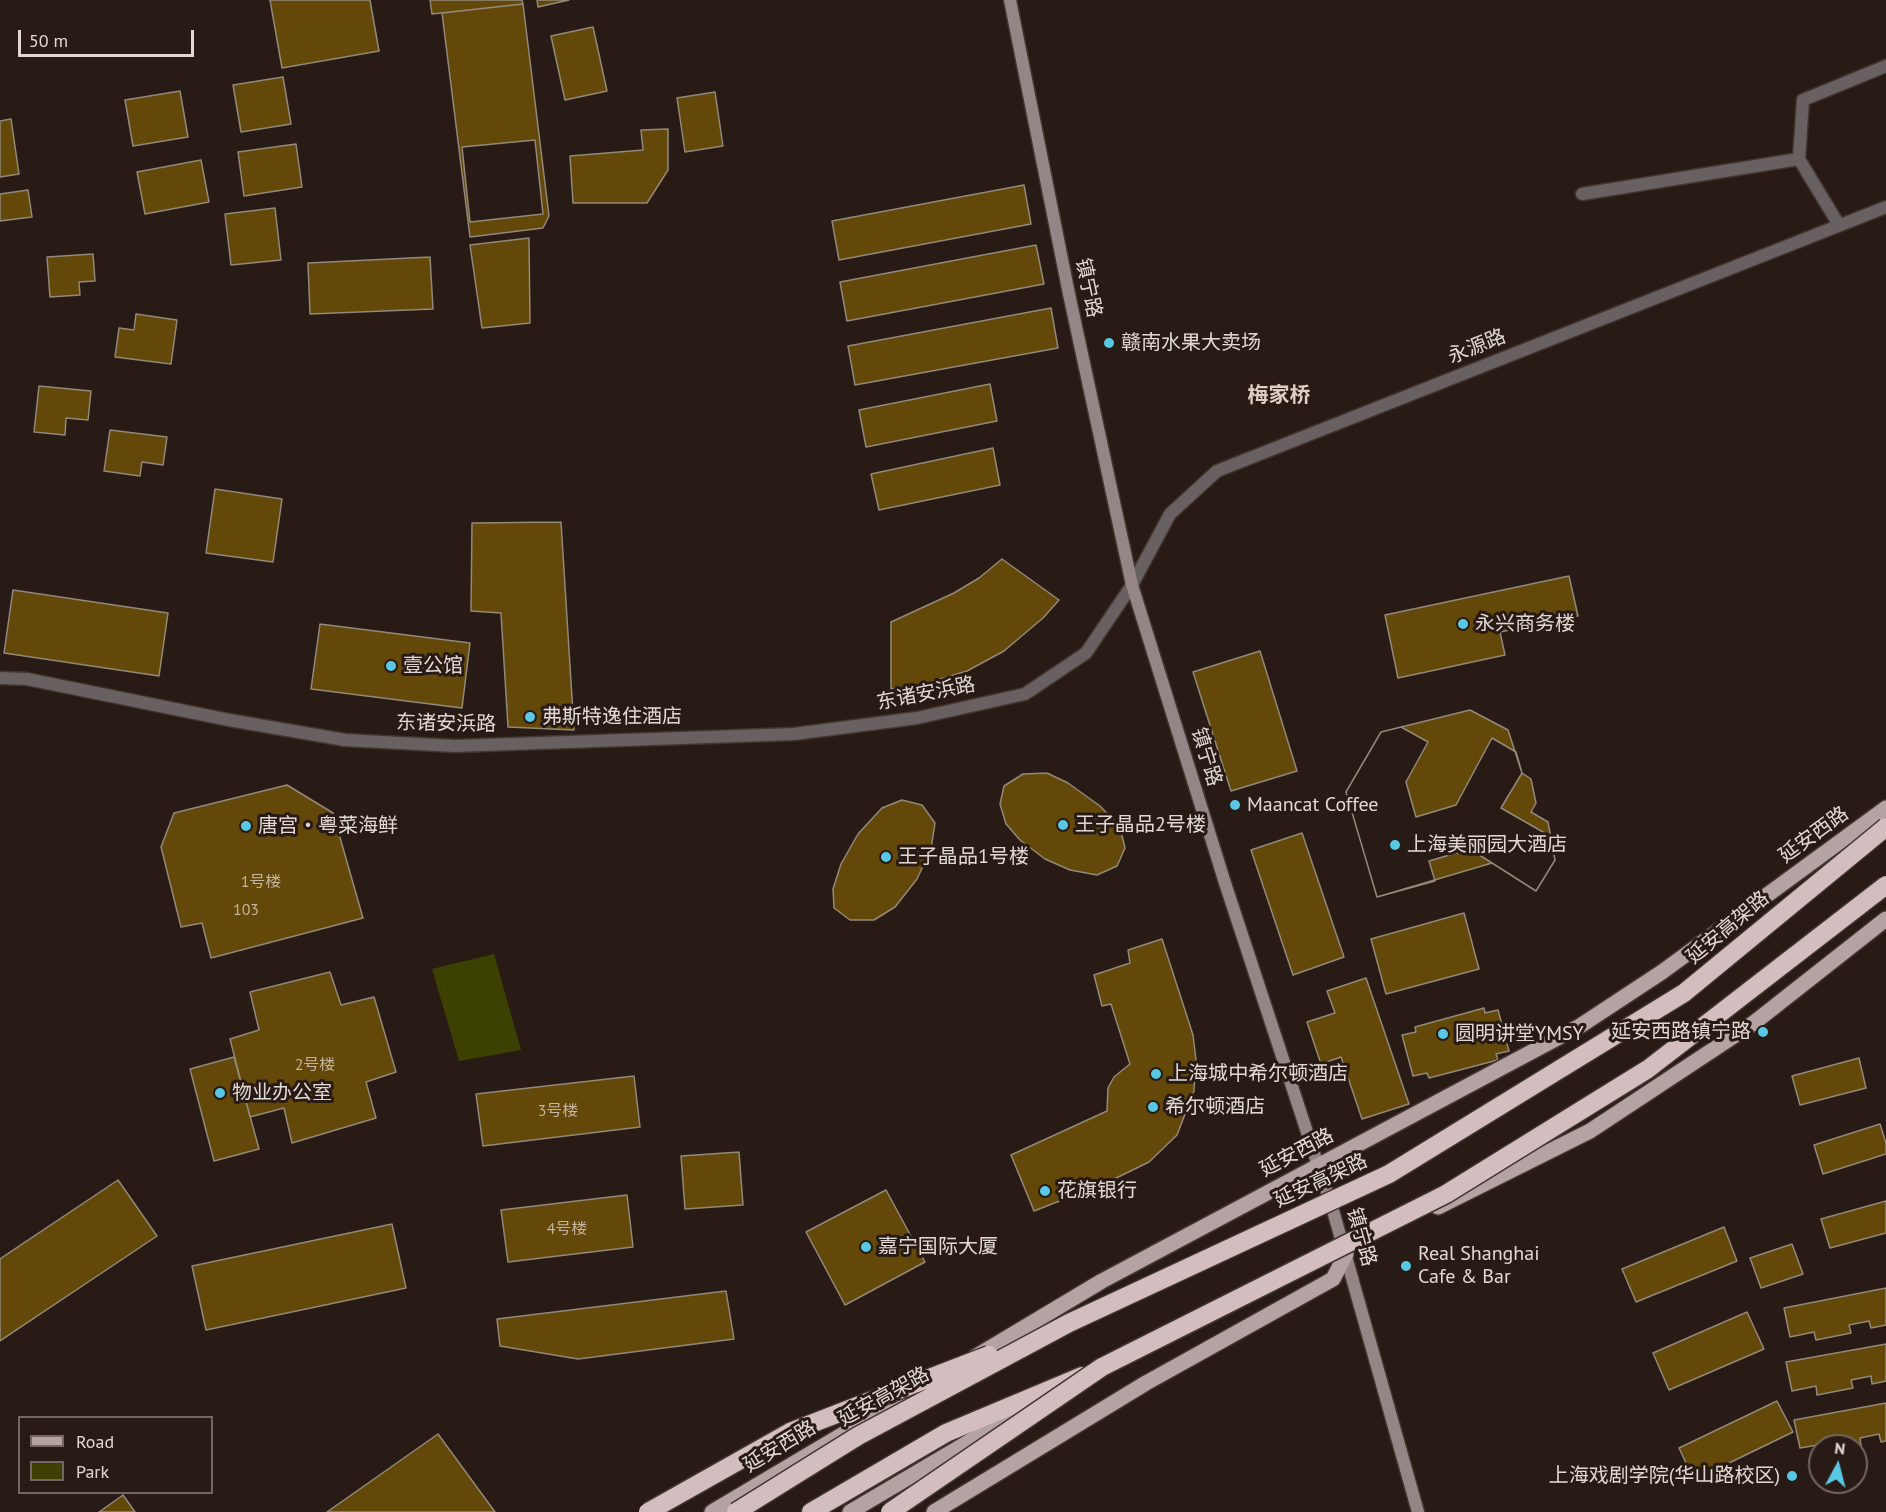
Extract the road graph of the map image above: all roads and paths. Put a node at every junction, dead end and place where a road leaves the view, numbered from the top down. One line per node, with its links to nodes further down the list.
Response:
1 (1010, 0): 7 (street, 镇宁路)
2 (1886, 66): 3 (street)
3 (1800, 159): 4 (street); 6 (street)
4 (1582, 194)
5 (1886, 207): 6 (street, 永源路)
6 (1839, 225): 7 (street, 永源路)
7 (1132, 585): 8 (street, 东诸安浜路); 13 (street, 镇宁路)
8 (0, 678)
9 (1886, 808): 13 (main road, 延安西路)
10 (1886, 827): 15 (highway, 延安高架路, bridge)
11 (1886, 885): 16 (highway, bridge)
12 (1886, 919): 14 (main road)
13 (1318, 1165): 14 (street, 镇宁路); 18 (main road, 延安西路)
14 (1346, 1254): 21 (main road); 23 (main road); 24 (street, 镇宁路)
15 (1069, 1323): 17 (highway, bridge); 19 (highway, 延安高架路, bridge)
16 (1102, 1367): 20 (highway, bridge); 22 (highway, bridge)
17 (648, 1512)
18 (712, 1512)
19 (736, 1512)
20 (811, 1512)
21 (850, 1512)
22 (890, 1512)
23 (934, 1512)
24 (1418, 1512)

